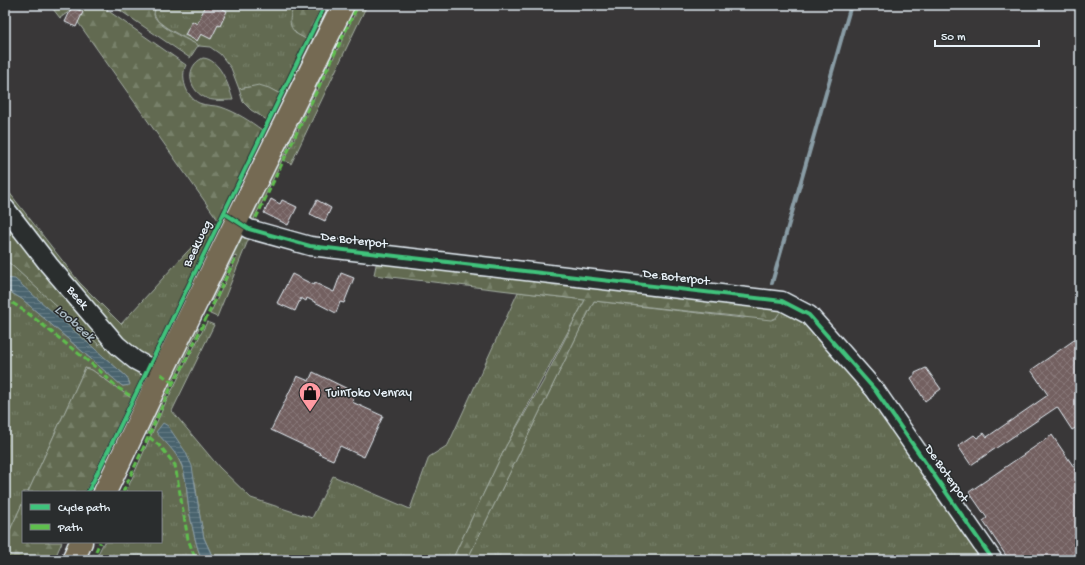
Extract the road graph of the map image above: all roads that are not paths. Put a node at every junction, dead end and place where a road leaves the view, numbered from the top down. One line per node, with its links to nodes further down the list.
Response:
1 (343, 5): 3 (main road, Beekweg)
2 (5, 208): 4 (street, Beek)
3 (236, 221): 4 (main road, Beekweg); 8 (street, De Boterpot)
4 (161, 374): 5 (main road, Beekweg)
5 (105, 491)
6 (81, 543): 7 (main road)
7 (73, 560)
8 (993, 560)

